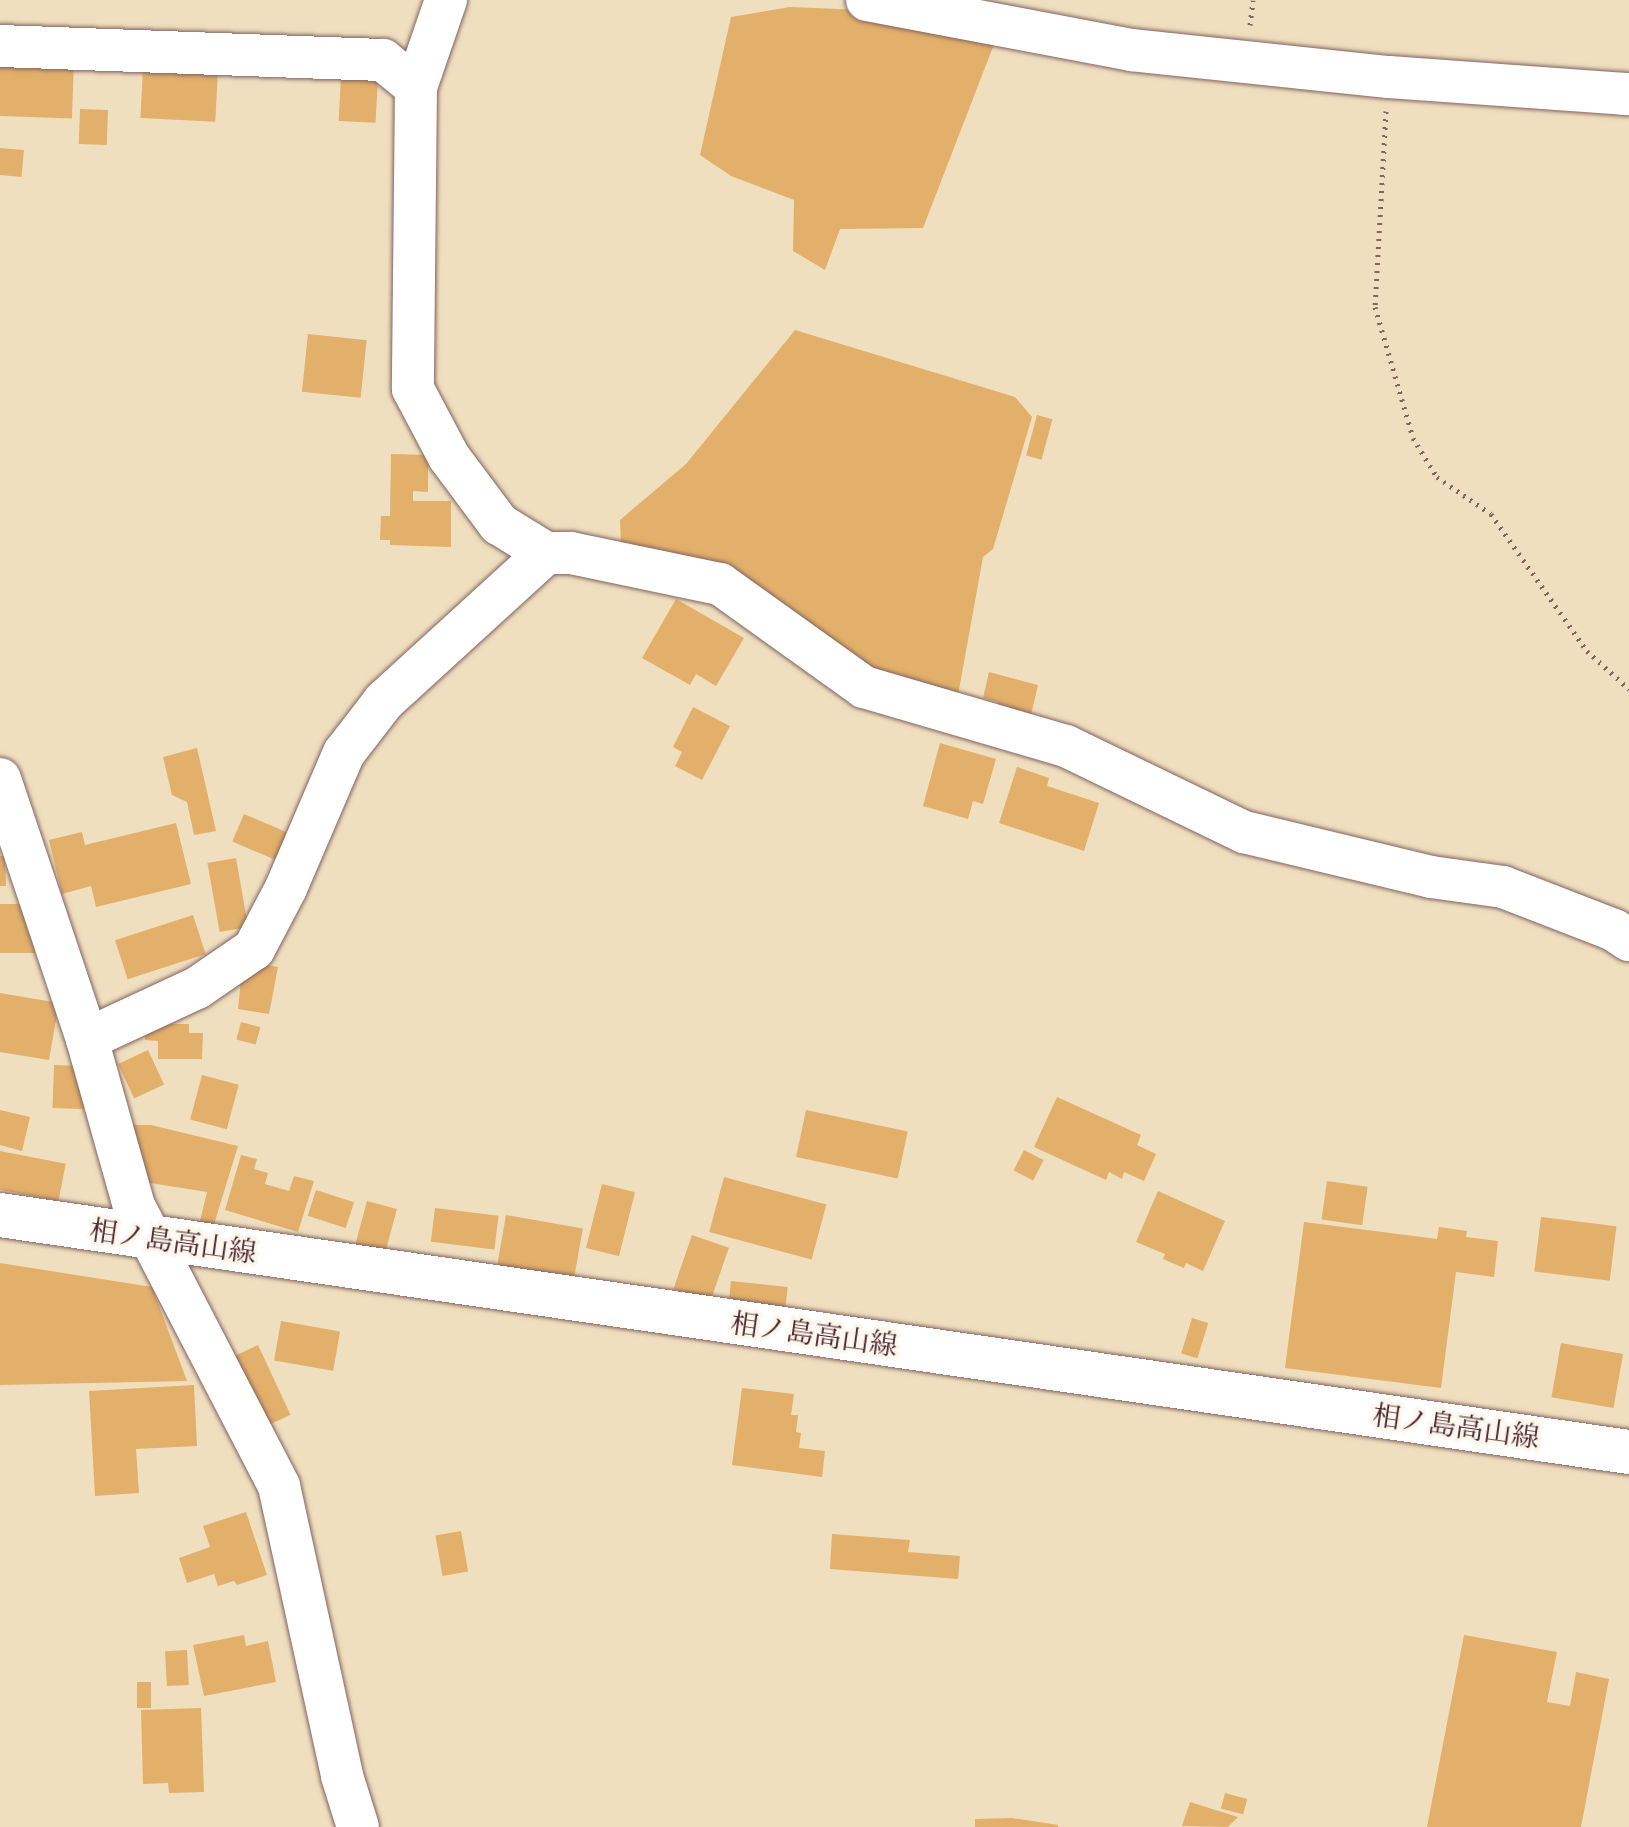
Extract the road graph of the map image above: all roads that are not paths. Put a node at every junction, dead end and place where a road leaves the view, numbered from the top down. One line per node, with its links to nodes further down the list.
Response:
1 (446, 0): 4 (street)
2 (867, 0): 5 (street)
3 (0, 46): 4 (street)
4 (416, 87): 6 (street)
5 (1629, 94)
6 (546, 553): 8 (street); 9 (street)
7 (0, 779): 9 (street)
8 (1629, 940)
9 (87, 1039): 11 (street)
10 (0, 1215): 11 (main road, 相ノ島高山線)
11 (149, 1239): 12 (main road, 相ノ島高山線); 13 (street)
12 (1629, 1452)
13 (358, 1827)

